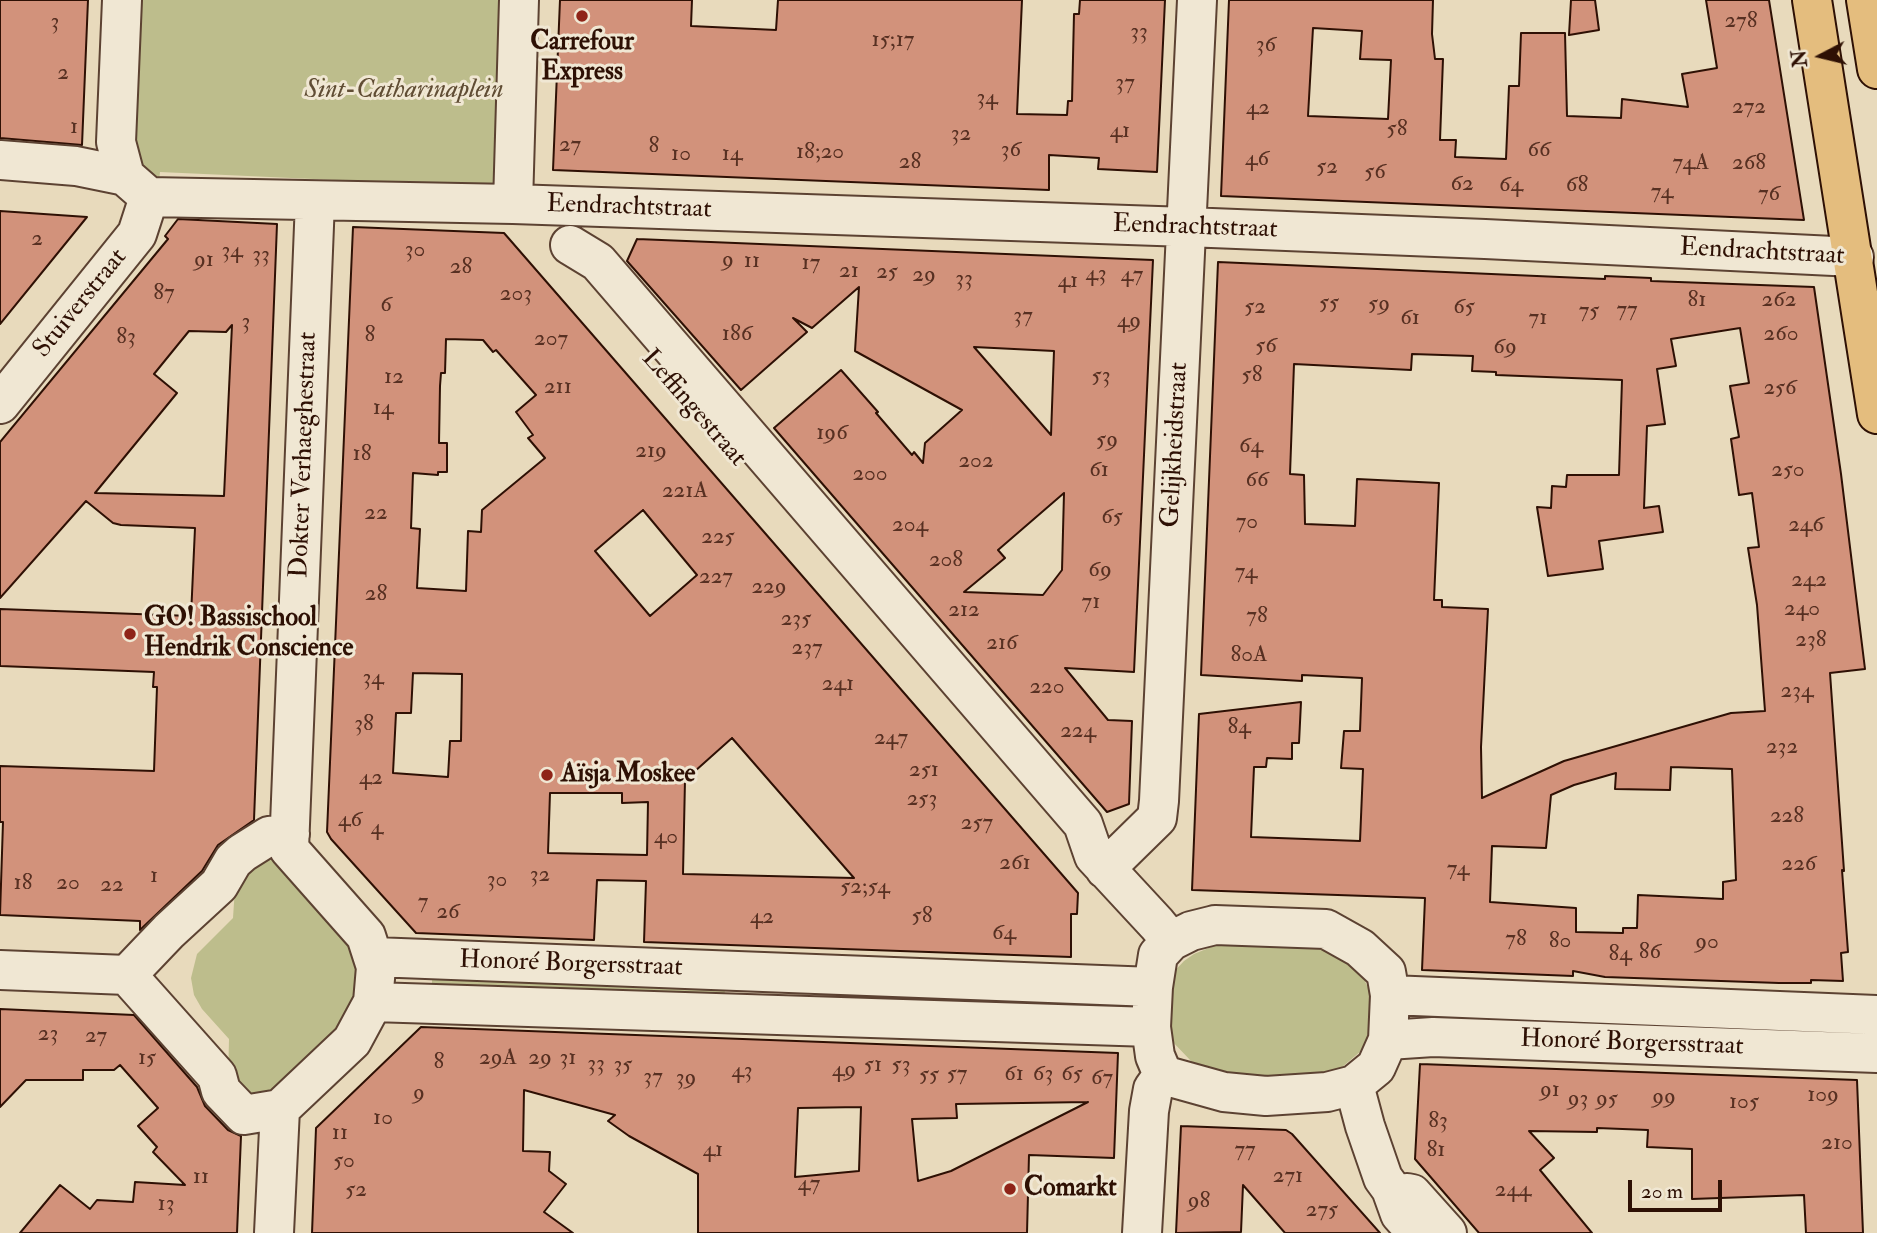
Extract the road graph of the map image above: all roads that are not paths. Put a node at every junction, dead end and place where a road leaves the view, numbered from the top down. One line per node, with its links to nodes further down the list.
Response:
1 (122, 0): 8 (street)
2 (519, 0): 10 (street)
3 (1197, 0): 12 (street, Gelijkheidstraat)
4 (1812, 0): 13 (main road)
5 (1866, 0): 6 (main road)
6 (1877, 69)
7 (0, 160): 8 (street)
8 (137, 187): 9 (street); 14 (street, Stuiverstraat)
9 (315, 201): 10 (street); 16 (street, Dokter Verhaeghestraat)
10 (513, 204): 11 (street, Eendrachtstraat)
11 (561, 206): 12 (street, Eendrachtstraat); 17 (street, Leffingestraat)
12 (1187, 227): 13 (street, Eendrachtstraat); 17 (street, Gelijkheidstraat)
13 (1865, 258): 15 (main road)
14 (0, 404)
15 (1877, 414)
16 (290, 834): 19 (street); 22 (street)
17 (1099, 862): 18 (street, Leffingestraat)
18 (1171, 941): 23 (street); 24 (street)
19 (374, 957): 21 (street, Honoré Borgersstraat); 25 (street)
20 (0, 970): 22 (street)
21 (768, 972): 23 (street, Honoré Borgersstraat); 26 (street)
22 (127, 975): 33 (street)
23 (1153, 987): 28 (street)
24 (1390, 995): 27 (street, Honoré Borgersstraat); 29 (street)
25 (373, 1002): 26 (street, Honoré Borgersstraat); 33 (street)
26 (768, 1013): 28 (street, Honoré Borgersstraat)
27 (1877, 1015)
28 (1151, 1027): 31 (street)
29 (1388, 1040): 30 (street, Honoré Borgersstraat); 32 (street)
30 (1877, 1053)
31 (1163, 1075): 32 (street); 36 (street)
32 (1354, 1085): 34 (street)
33 (280, 1109): 35 (street)
34 (1391, 1189): 37 (street); 38 (street)
35 (274, 1233)
36 (1142, 1233)
37 (1417, 1233)
38 (1447, 1233)

